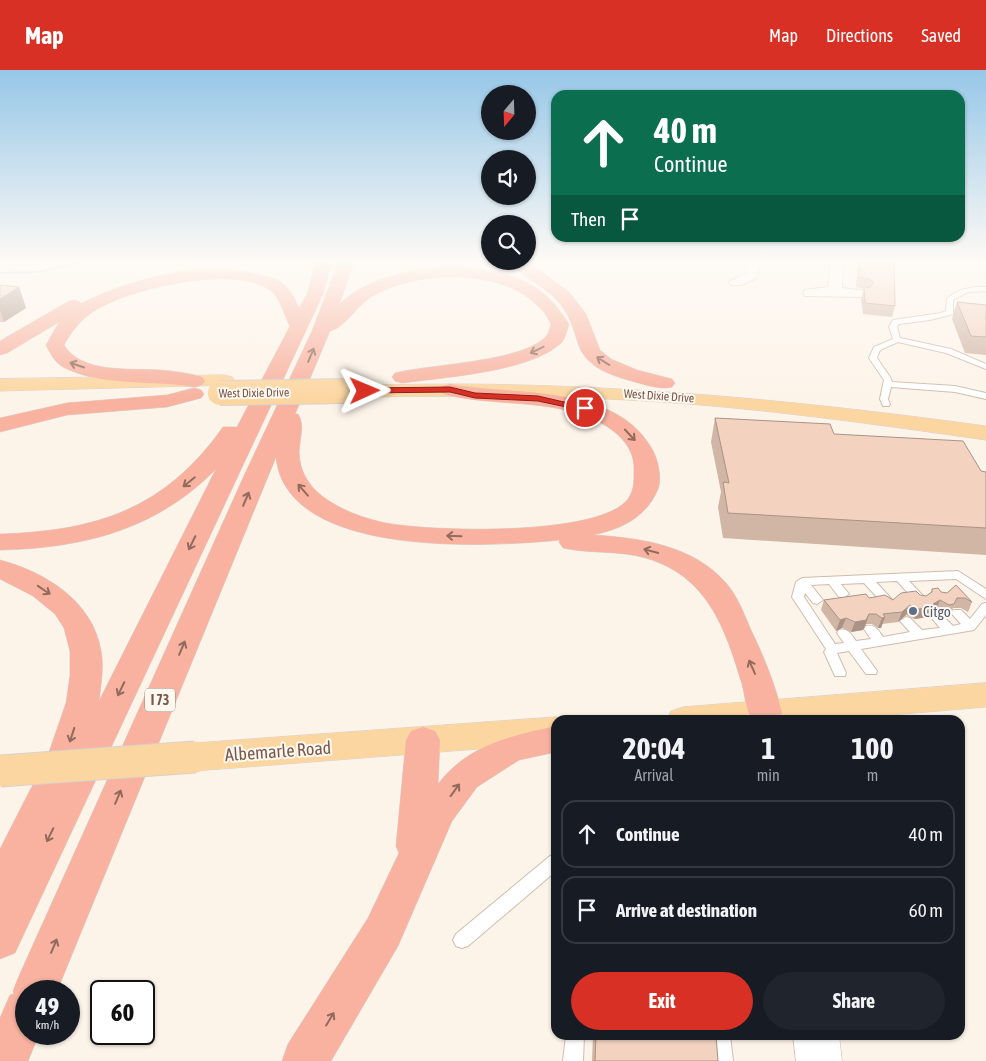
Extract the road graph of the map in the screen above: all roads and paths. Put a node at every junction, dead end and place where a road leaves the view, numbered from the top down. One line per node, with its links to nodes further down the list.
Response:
1 (72, 307): 13 (highway)
2 (92, 307): 19 (highway, one-way to 2)
3 (292, 307): 10 (highway, one-way to 10)
4 (308, 307): 10 (highway, I 73)
5 (330, 307): 11 (highway, I 73)
6 (347, 307): 11 (highway, one-way to 6)
7 (551, 307): 15 (highway, one-way to 15)
8 (572, 307): 16 (highway, one-way to 8)
9 (950, 307): 12 (lane)
10 (298, 325): 24 (highway, I 73)
11 (321, 331): 24 (highway, I 73, one-way to 11)
12 (897, 340): 14 (lane); 21 (lane)
13 (0, 349)
14 (986, 368)
15 (402, 377): 16 (main road, West Dixie Drive); 17 (main road, West Dixie Drive)
16 (665, 383): 21 (main road, West Dixie Drive)
17 (350, 384): 19 (main road, West Dixie Drive, bridge); 20 (main road, West Dixie Drive)
18 (0, 385): 19 (main road, West Dixie Drive)
19 (195, 387): 23 (main road, West Dixie Drive); 27 (highway)
20 (450, 390): 26 (main road, West Dixie Drive); 30 (highway, one-way to 30)
21 (888, 394): 22 (lane); 25 (main road, West Dixie Drive)
22 (986, 396)
23 (0, 398)
24 (273, 407): 30 (highway, one-way to 24); 31 (highway, one-way to 31); 67 (highway, I 73, one-way to 67); 70 (highway, I 73, one-way to 24)
25 (986, 419)
26 (920, 424): 28 (main road, West Dixie Drive); 29 (main road)
27 (0, 425)
28 (986, 433)
29 (986, 440)
30 (486, 537): 59 (highway, one-way to 30)
31 (0, 542)
32 (0, 569): 67 (highway, one-way to 67)
33 (923, 576): 34 (lane); 38 (lane); 40 (lane)
34 (899, 577): 35 (lane); 42 (lane)
35 (867, 579): 36 (lane); 43 (lane)
36 (832, 580): 37 (lane); 39 (lane)
37 (802, 582): 41 (lane); 55 (lane)
38 (936, 590)
39 (843, 594)
40 (986, 595)
41 (817, 600)
42 (921, 600)
43 (890, 604)
44 (986, 607): 48 (lane)
45 (957, 613): 48 (lane)
46 (936, 616): 50 (lane)
47 (906, 621): 52 (lane)
48 (970, 627): 50 (lane)
49 (870, 629): 53 (lane)
50 (949, 630): 52 (lane)
51 (843, 633): 54 (lane)
52 (919, 635): 53 (lane)
53 (880, 641): 54 (lane)
54 (852, 646): 55 (lane); 56 (lane)
55 (832, 649): 57 (lane)
56 (871, 671)
57 (840, 673)
58 (986, 695): 60 (main road)
59 (766, 715)
60 (786, 715)
61 (551, 730): 62 (main road, Albemarle Road)
62 (423, 740): 64 (main road, Albemarle Road, bridge); 65 (highway)
63 (551, 740): 65 (highway, one-way to 63)
64 (0, 771)
65 (414, 863): 76 (highway, one-way to 65)
66 (551, 865): 69 (lane)
67 (14, 909): 68 (highway, I 73)
68 (0, 939)
69 (462, 940)
70 (40, 980)
71 (15, 1037): 75 (highway)
72 (575, 1040): 77 (lane)
73 (721, 1040): 78 (lane)
74 (817, 1040): 79 (street)
75 (5, 1061)
76 (305, 1061)
77 (573, 1061)
78 (723, 1061)
79 (819, 1061)

